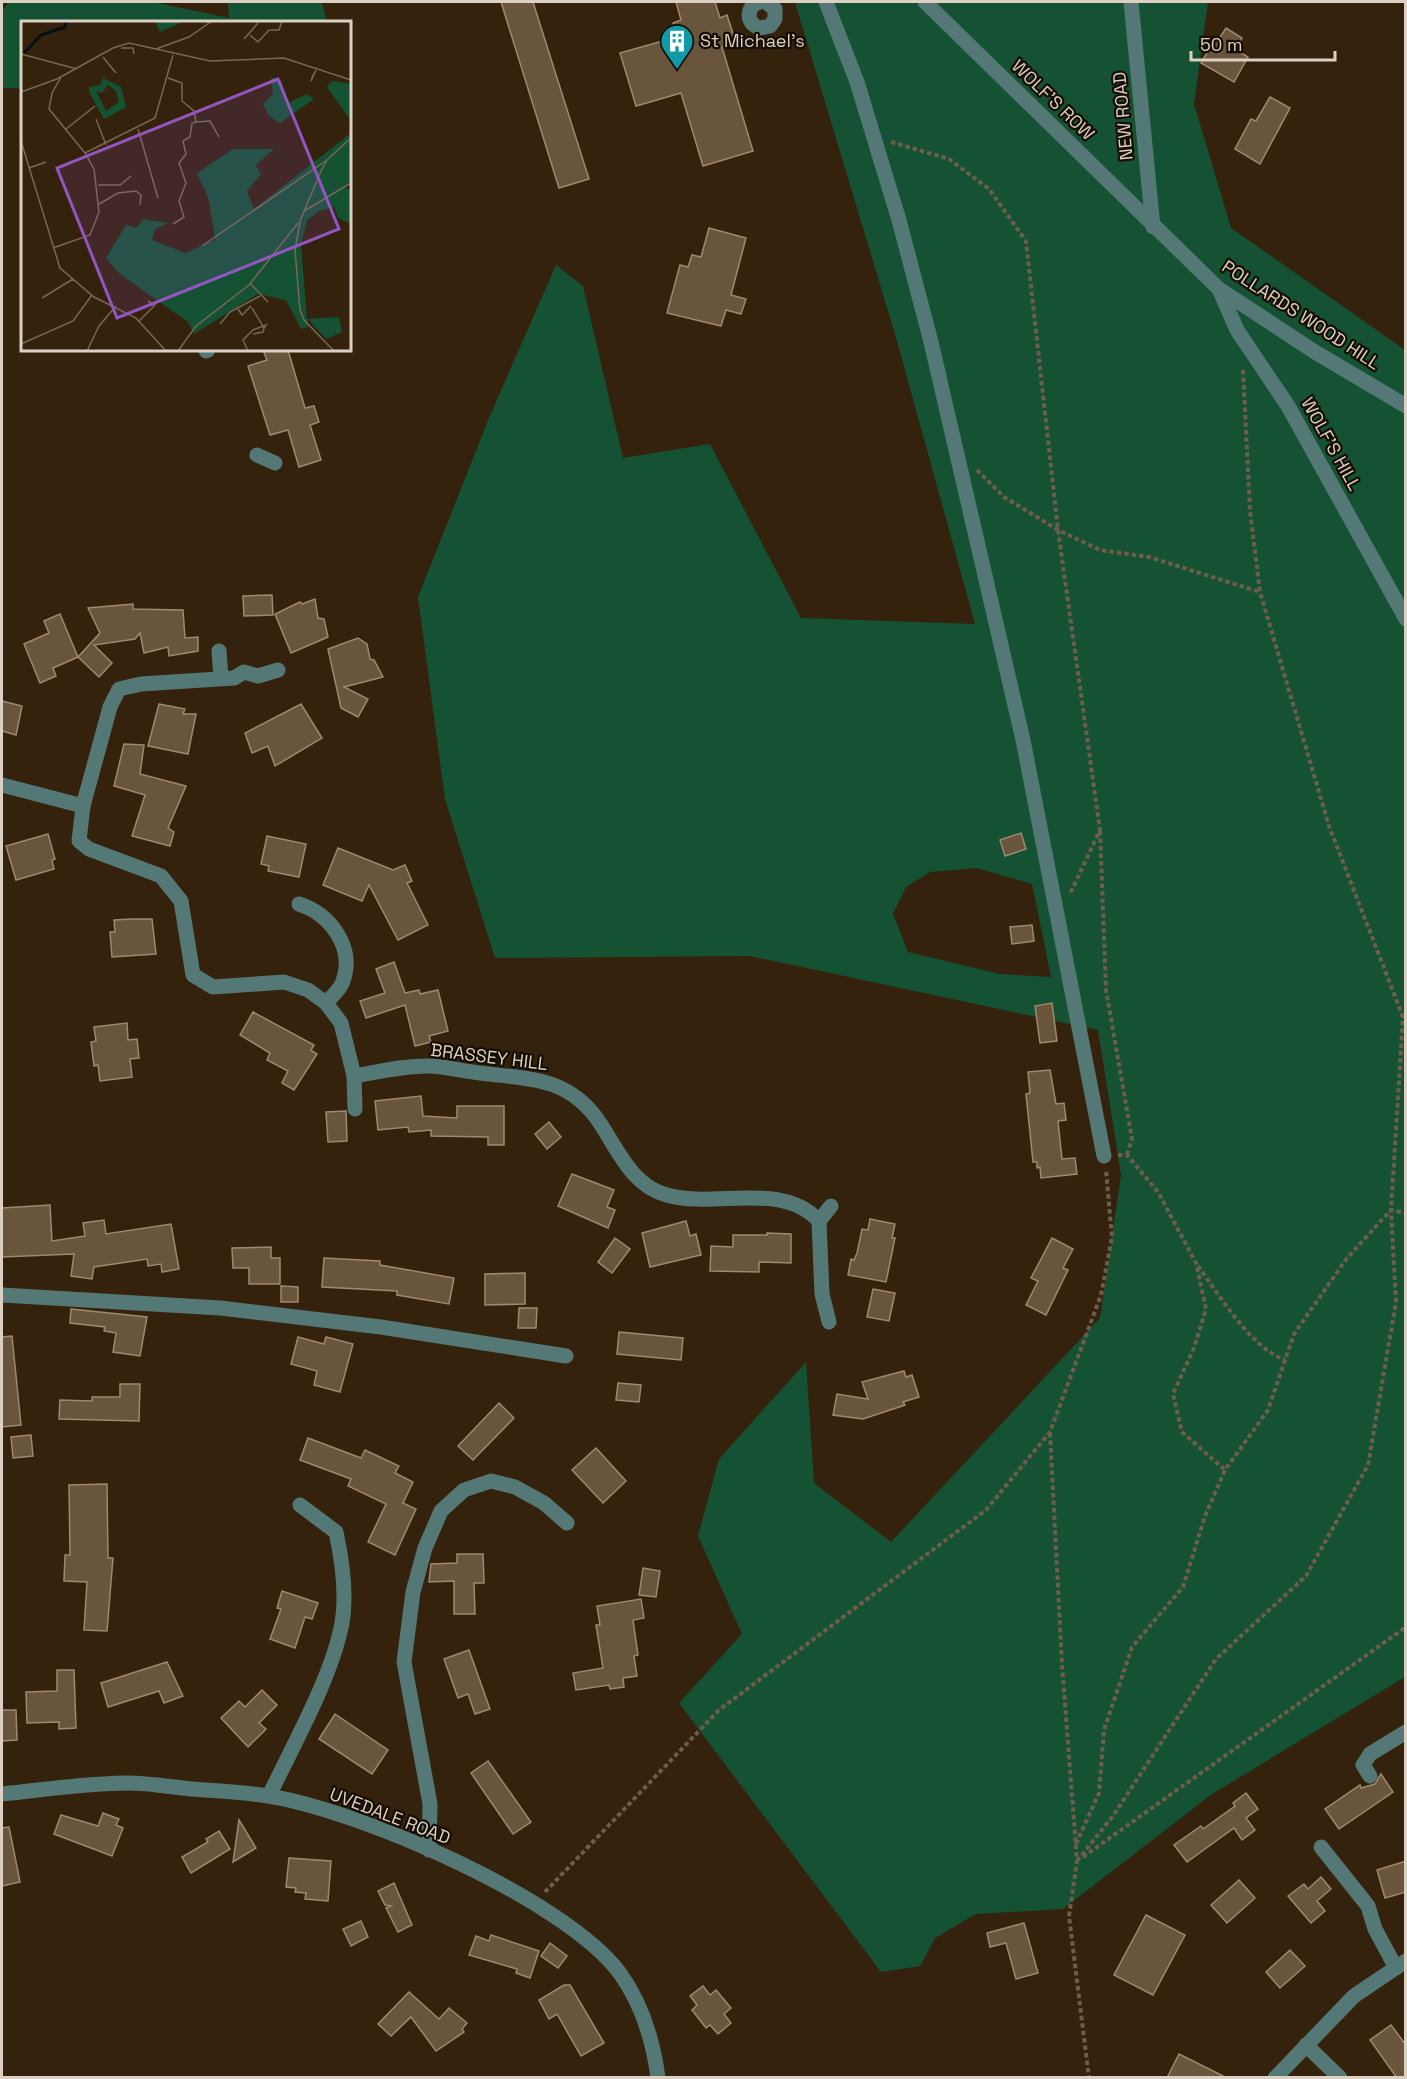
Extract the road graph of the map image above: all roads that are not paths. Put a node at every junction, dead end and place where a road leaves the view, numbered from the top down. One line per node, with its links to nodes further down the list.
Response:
1 (759, 2): 2 (street)
2 (766, 2)
3 (826, 2): 21 (street)
4 (925, 2): 6 (street, WOLF'S ROW)
5 (1131, 2): 6 (street, NEW ROAD)
6 (1153, 227): 7 (street, POLLARDS WOOD HILL)
7 (1219, 289): 8 (street, POLLARDS WOOD HILL); 11 (street, WOLF'S HILL)
8 (1406, 406)
9 (257, 455): 10 (street)
10 (275, 463)
11 (1406, 619)
12 (219, 651): 14 (street)
13 (278, 670): 14 (street)
14 (221, 678): 16 (street)
15 (2, 785): 16 (street)
16 (83, 806): 18 (street)
17 (299, 904): 18 (street)
18 (326, 1003): 19 (street)
19 (354, 1076): 20 (street); 23 (street, BRASSEY HILL)
20 (355, 1109)
21 (1104, 1156)
22 (831, 1206): 23 (street)
23 (819, 1221): 25 (street)
24 (2, 1295): 26 (street)
25 (829, 1322)
26 (566, 1356)
27 (300, 1504): 32 (street)
28 (567, 1523): 34 (street)
29 (1406, 1732): 30 (street)
30 (1370, 1776)
31 (2, 1794): 32 (street, UVEDALE ROAD)
32 (269, 1796): 34 (street, UVEDALE ROAD)
33 (1321, 1847): 35 (street)
34 (429, 1850): 37 (street, UVEDALE ROAD)
35 (1401, 1964): 36 (street)
36 (1306, 2045): 38 (street); 39 (street)
37 (658, 2078)
38 (1275, 2078)
39 (1340, 2078)

